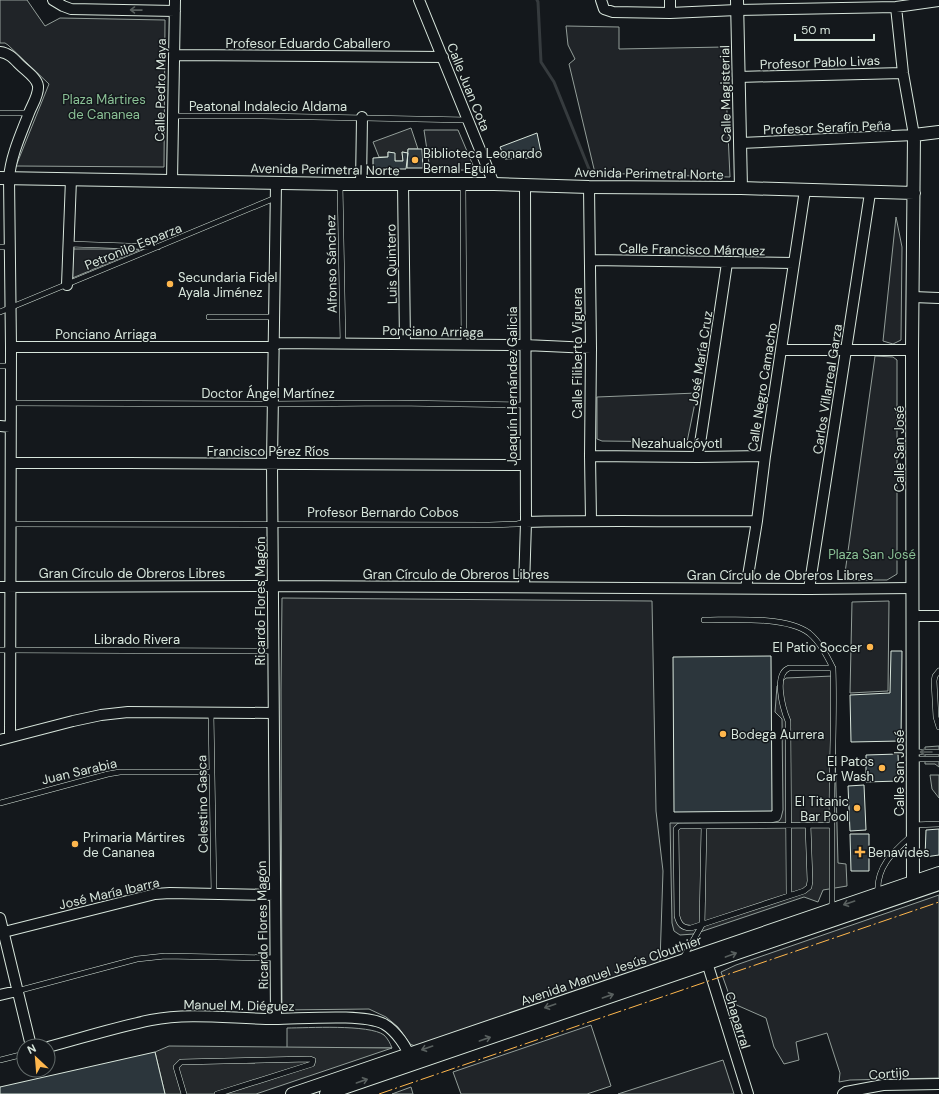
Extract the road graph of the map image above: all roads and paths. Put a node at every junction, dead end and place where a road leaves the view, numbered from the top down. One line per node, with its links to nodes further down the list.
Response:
1 (53, 0): 11 (street, one-way to 1)
2 (175, 0): 11 (street, Calle Pedro Maya)
3 (419, 0): 15 (street, Calle Juan Cota)
4 (670, 0): 12 (street)
5 (939, 1): 10 (street)
6 (874, 4): 9 (street); 10 (street)
7 (603, 5): 12 (street)
8 (737, 5): 9 (street); 12 (street); 17 (street, Calle Magisterial)
9 (804, 5)
10 (896, 7): 16 (street, Calle San José)
11 (174, 11): 14 (street, Calle Pedro Maya)
12 (670, 13)
13 (4, 53): 19 (street)
14 (174, 55): 15 (street, Profesor Eduardo Caballero); 20 (street, Calle Pedro Maya)
15 (442, 57): 22 (street, Calle Juan Cota)
16 (903, 73): 17 (street, Profesor Pablo Livas); 24 (street, Calle San José)
17 (738, 77): 25 (street, Calle Magisterial)
18 (0, 113): 19 (lane)
19 (29, 113): 26 (street)
20 (173, 116): 21 (lane, Peatonal Indalecio Aldama); 28 (street, Calle Pedro Maya)
21 (362, 117): 22 (lane, Peatonal Indalecio Aldama); 31 (street)
22 (469, 120): 34 (street, Calle Juan Cota)
23 (939, 132): 24 (street)
24 (914, 135): 25 (street, Profesor Serafín Peña); 40 (street, Calle San José)
25 (740, 143): 37 (street, Calle Magisterial)
26 (5, 178): 27 (street, Avenida Perimetral Norte); 43 (street)
27 (71, 179): 28 (street, Avenida Perimetral Norte); 42 (street)
28 (172, 180): 29 (street, Avenida Perimetral Norte)
29 (276, 183): 30 (street, Avenida Perimetral Norte); 41 (street, Ricardo Flores Magón)
30 (340, 184): 31 (street, Avenida Perimetral Norte); 55 (lane, Alfonso Sánchez)
31 (361, 184): 32 (street, Avenida Perimetral Norte)
32 (403, 184): 33 (street, Avenida Perimetral Norte); 56 (street, Luis Quintero)
33 (463, 184): 34 (street, Avenida Perimetral Norte); 58 (lane)
34 (494, 184): 35 (street, Avenida Perimetral Norte)
35 (525, 185): 36 (street, Avenida Perimetral Norte); 59 (street, Joaquín Hernández Galicia)
36 (589, 187): 37 (street, Avenida Perimetral Norte); 45 (street, Calle Filiberto Viguera)
37 (741, 188): 38 (street, Avenida Perimetral Norte)
38 (805, 190): 39 (street, Avenida Perimetral Norte); 47 (street, Calle Negro Camacho)
39 (870, 192): 40 (street, Avenida Perimetral Norte); 63 (street, Carlos Villarreal Garza)
40 (914, 193): 49 (street, Calle San José)
41 (275, 198): 44 (lane, Petronilo Esparza); 53 (street, Ricardo Flores Magón)
42 (69, 244): 44 (lane); 48 (street)
43 (5, 247): 51 (street)
44 (160, 247): 48 (lane, Petronilo Esparza)
45 (590, 260): 46 (street, Calle Francisco Márquez); 61 (street, Calle Filiberto Viguera)
46 (727, 263): 47 (street, Calle Francisco Márquez); 73 (street, José María Cruz)
47 (794, 263): 62 (street, Calle Negro Camacho)
48 (67, 285): 51 (lane, Petronilo Esparza)
49 (913, 297): 50 (street); 64 (street, Calle San José)
50 (939, 298)
51 (10, 307): 52 (lane, Petronilo Esparza); 60 (street)
52 (0, 312)
53 (274, 316): 54 (lane); 57 (street, Ricardo Flores Magón)
54 (210, 317)
55 (343, 344): 56 (street, Ponciano Arriaga); 57 (street, Ponciano Arriaga)
56 (405, 344): 58 (street, Ponciano Arriaga)
57 (274, 345): 60 (street, Ponciano Arriaga); 68 (street, Ricardo Flores Magón)
58 (464, 345): 59 (street, Ponciano Arriaga)
59 (525, 345): 61 (street, Ponciano Arriaga); 69 (street, Joaquín Hernández Galicia)
60 (11, 347): 66 (street)
61 (591, 348): 71 (street, Calle Filiberto Viguera)
62 (782, 350): 63 (street); 72 (street, Calle Negro Camacho)
63 (846, 350): 64 (street); 87 (street, Carlos Villarreal Garza)
64 (912, 350): 86 (street, Calle San José)
65 (0, 366): 66 (lane)
66 (10, 366): 67 (street)
67 (10, 403): 68 (lane, Doctor Ángel Martínez); 70 (street)
68 (273, 404): 69 (lane, Doctor Ángel Martínez); 75 (street, Ricardo Flores Magón)
69 (525, 405): 76 (street, Joaquín Hernández Galicia)
70 (5, 426): 74 (street)
71 (590, 456): 73 (street, Nezahualcóyotl); 77 (street, Calle Filiberto Viguera)
72 (764, 456): 73 (street, Nezahualcóyotl); 78 (street, Calle Negro Camacho)
73 (698, 457)
74 (10, 464): 75 (street, Francisco Pérez Ríos); 80 (street)
75 (272, 464): 76 (street, Francisco Pérez Ríos); 81 (street, Ricardo Flores Magón)
76 (525, 466): 79 (street, Joaquín Hernández Galicia)
77 (591, 520): 78 (street, Profesor Bernardo Cobos); 79 (street, Profesor Bernardo Cobos)
78 (757, 521): 85 (street, Calle Negro Camacho)
79 (526, 522): 81 (lane, Profesor Bernardo Cobos); 84 (street, Joaquín Hernández Galicia)
80 (10, 524): 81 (lane, Profesor Bernardo Cobos); 83 (street)
81 (272, 524): 82 (street, Ricardo Flores Magón)
82 (272, 586): 83 (street, Gran Círculo de Obreros Libres); 84 (street, Gran Círculo de Obreros Libres); 92 (street, Ricardo Flores Magón)
83 (5, 587): 91 (street)
84 (524, 587): 85 (street, Gran Círculo de Obreros Libres)
85 (746, 588): 87 (street, Gran Círculo de Obreros Libres)
86 (912, 588): 87 (street, Gran Círculo de Obreros Libres); 88 (street, Calle San José)
87 (809, 589)
88 (912, 616): 89 (street); 100 (street, Calle San José)
89 (939, 616)
90 (704, 620): 93 (lane)
91 (5, 650): 92 (lane, Librado Rivera); 98 (street)
92 (273, 650): 96 (street, Ricardo Flores Magón)
93 (833, 668): 105 (lane); 107 (lane)
94 (939, 671): 97 (lane)
95 (211, 713): 96 (street); 98 (street); 102 (lane, Celestino Gasca)
96 (273, 713): 115 (street, Ricardo Flores Magón)
97 (939, 727)
98 (5, 739)
99 (939, 752): 100 (lane, one-way to 100)
100 (913, 756): 101 (lane); 109 (street, Calle San José)
101 (939, 759)
102 (212, 772): 103 (lane, Juan Sarabia); 113 (lane, Celestino Gasca)
103 (0, 803)
104 (939, 824): 109 (lane)
105 (789, 825): 106 (lane); 108 (lane); 116 (lane)
106 (808, 825): 107 (lane); 116 (lane)
107 (832, 825): 117 (lane)
108 (704, 826): 119 (lane); 119 (lane)
109 (913, 829): 112 (street, Calle San José); 114 (lane)
110 (939, 873): 112 (street, Avenida Manuel Jesús Clouthier)
111 (939, 884): 112 (street, Avenida Manuel Jesús Clouthier)
112 (912, 887): 114 (street, Avenida Manuel Jesús Clouthier); 117 (street, Avenida Manuel Jesús Clouthier)
113 (214, 894): 115 (street, José María Ibarra); 120 (street, José María Ibarra)
114 (878, 894): 117 (street, Avenida Manuel Jesús Clouthier, one-way to 117)
115 (274, 895): 121 (street, Ricardo Flores Magón)
116 (789, 896): 119 (lane)
117 (832, 915): 122 (street, Avenida Manuel Jesús Clouthier)
118 (0, 918): 120 (street)
119 (702, 925): 123 (lane)
120 (2, 932): 125 (street)
121 (275, 958): 125 (lane); 127 (street, Ricardo Flores Magón)
122 (706, 959): 123 (street, Avenida Manuel Jesús Clouthier); 124 (street, Avenida Manuel Jesús Clouthier); 138 (street, Chaparral)
123 (680, 962): 124 (lane); 131 (street, Avenida Manuel Jesús Clouthier, one-way to 131)
124 (670, 976): 131 (street, Avenida Manuel Jesús Clouthier, one-way to 124)
125 (17, 991): 126 (street); 128 (street)
126 (0, 995)
127 (276, 1019): 129 (street, Manuel M. Diéguez); 131 (street, Manuel M. Diéguez)
128 (29, 1038)
129 (56, 1045)
130 (16, 1056): 132 (lane)
131 (410, 1059): 136 (street, Avenida Manuel Jesús Clouthier); 137 (street, Avenida Manuel Jesús Clouthier, one-way to 131)
132 (0, 1060)
133 (939, 1084): 139 (street, Cortijo)
134 (184, 1094): 135 (lane)
135 (217, 1094)
136 (292, 1094)
137 (326, 1094)
138 (748, 1094)
139 (843, 1094)

